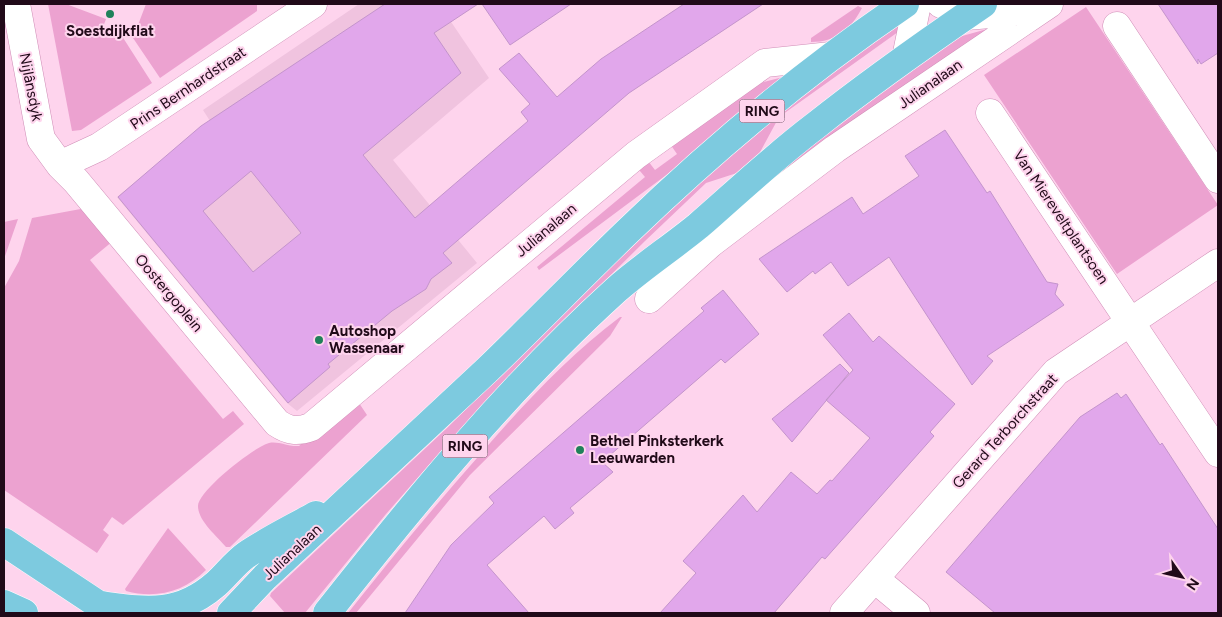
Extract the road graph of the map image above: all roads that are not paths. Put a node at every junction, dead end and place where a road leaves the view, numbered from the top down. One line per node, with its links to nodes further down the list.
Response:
1 (16, 4): 13 (street, Nijlânsdyk)
2 (313, 4): 8 (street, Prins Bernhardstraat)
3 (904, 4): 10 (main road, Julianalaan / RING)
4 (918, 4): 11 (street)
5 (941, 4): 7 (street)
6 (1044, 7): 7 (street, Julianalaan); 16 (street, Julianalaan)
7 (975, 10): 11 (main road, Julianalaan / RING)
8 (284, 12): 13 (street, Prins Bernhardstraat)
9 (1117, 26): 14 (street)
10 (831, 56): 20 (street, Julianalaan); 22 (main road, Julianalaan / RING)
11 (906, 58): 17 (main road, Julianalaan / RING)
12 (990, 112): 19 (street, Van Miereveltplantsoen)
13 (60, 166): 20 (street, Oostergoplein)
14 (1218, 180)
15 (1218, 263): 19 (street, Gerard Terborchstraat)
16 (679, 270): 17 (street, Julianalaan); 18 (street, Julianalaan)
17 (617, 290): 29 (main road, Julianalaan / RING)
18 (649, 299)
19 (1131, 322): 21 (street, Van Miereveltplantsoen); 24 (street, Gerard Terborchstraat)
20 (277, 423)
21 (1218, 453)
22 (356, 492): 26 (main road, Julianalaan); 28 (main road, Julianalaan / RING)
23 (4, 542): 26 (main road)
24 (875, 579): 30 (street, Gerard Terborchstraat); 31 (street)
25 (4, 604): 27 (main road)
26 (106, 609)
27 (24, 613)
28 (231, 613)
29 (327, 613)
30 (844, 613)
31 (916, 613)

